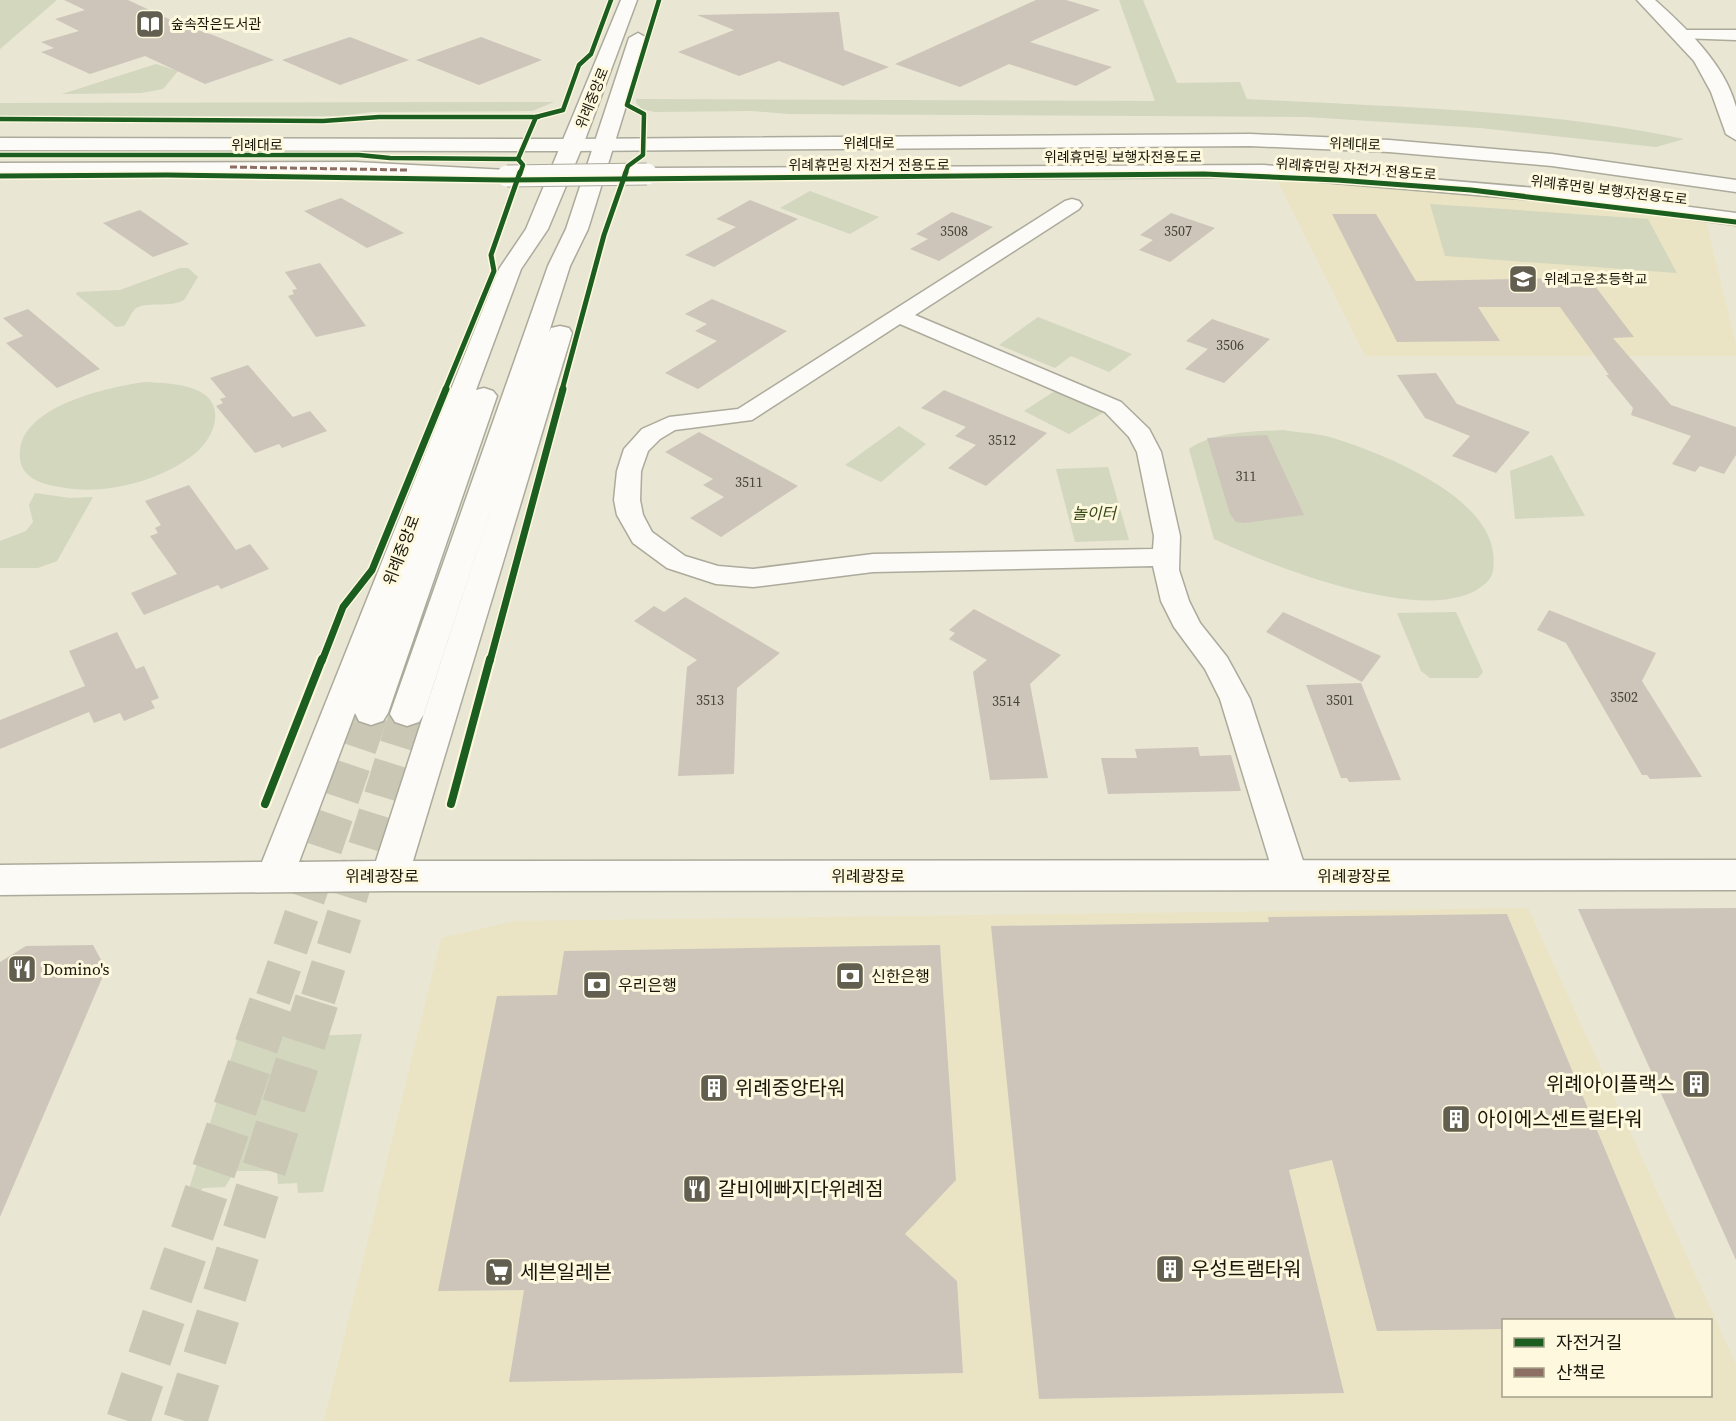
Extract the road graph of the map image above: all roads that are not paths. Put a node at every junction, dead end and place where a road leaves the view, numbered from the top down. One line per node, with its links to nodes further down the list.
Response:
1 (629, 0): 8 (main road, 위례중앙로)
2 (651, 0): 9 (main road, 위례중앙로)
3 (1645, 0): 4 (main road)
4 (1685, 35): 5 (street); 7 (main road)
5 (1736, 35)
6 (0, 127): 8 (main road, 위례대로)
7 (1736, 134)
8 (577, 137): 9 (main road, 위례대로); 10 (main road, 위례대로); 16 (main road, 위례중앙로)
9 (605, 137): 11 (main road, 위례대로); 13 (main road, 위례대로); 17 (main road, 위례중앙로)
10 (0, 144)
11 (1724, 165)
12 (0, 170): 15 (street, 위례휴먼링 보행자전용도로, bridge)
13 (1736, 186)
14 (1072, 206): 18 (street)
15 (1736, 219)
16 (537, 229): 20 (main road, 위례중앙로); 23 (main road, 위례중앙로)
17 (577, 229): 21 (main road, 위례중앙로); 24 (main road, 위례중앙로)
18 (902, 317): 19 (street); 19 (street)
19 (1166, 556): 25 (street)
20 (371, 713)
21 (407, 714)
22 (1736, 875): 25 (main road, 위례광장로)
23 (275, 876): 24 (main road, 위례광장로); 26 (main road, 위례광장로)
24 (390, 876): 25 (main road, 위례광장로)
25 (1291, 876)
26 (0, 880)

